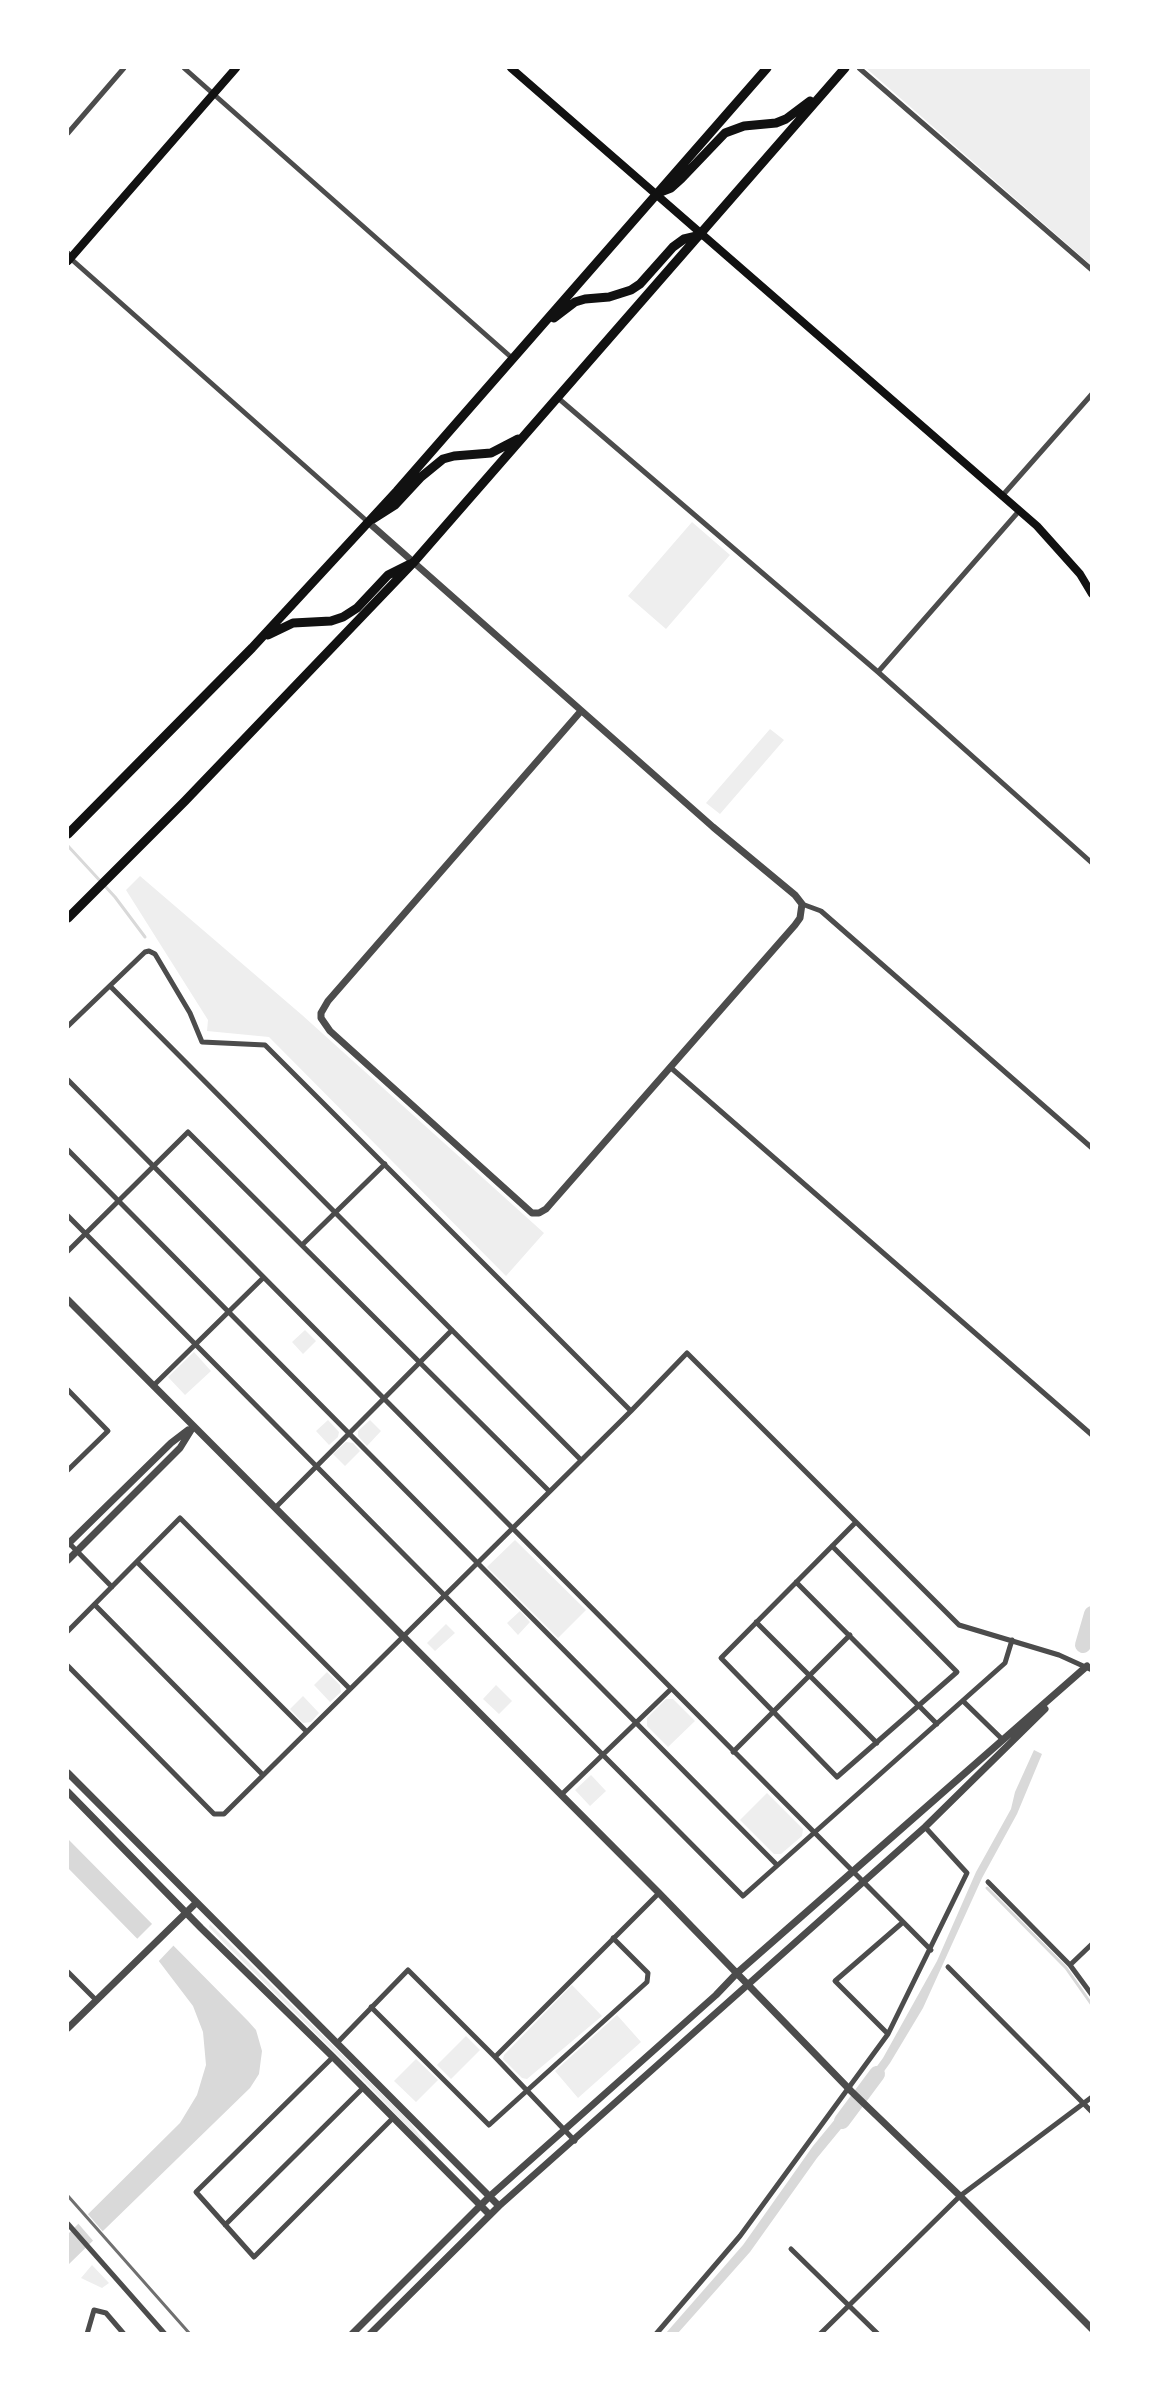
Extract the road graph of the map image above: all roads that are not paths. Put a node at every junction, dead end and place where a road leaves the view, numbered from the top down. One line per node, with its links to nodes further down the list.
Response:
1 (124, 68): 10 (street)
2 (184, 68): 8 (street)
3 (236, 68): 8 (main road)
4 (511, 68): 11 (main road)
5 (766, 68): 11 (highway)
6 (845, 68): 9 (highway)
7 (860, 68): 14 (street)
8 (213, 93): 13 (main road); 16 (street)
9 (822, 93): 11 (highway); 12 (highway)
10 (68, 133)
11 (655, 195): 12 (main road); 15 (highway)
12 (701, 234): 15 (highway); 18 (highway); 20 (main road)
13 (68, 257): 22 (street)
14 (1092, 270)
15 (536, 332): 16 (highway)
16 (512, 358): 22 (highway)
17 (1092, 394): 20 (street)
18 (558, 398): 19 (highway); 26 (street)
19 (530, 429): 22 (highway); 23 (highway)
20 (1002, 496): 21 (main road)
21 (1019, 511): 24 (main road); 26 (street)
22 (368, 522): 23 (street); 25 (highway)
23 (413, 563): 25 (highway); 27 (street); 31 (highway)
24 (1092, 594)
25 (252, 648): 28 (highway)
26 (878, 672): 29 (street)
27 (581, 711): 30 (street); 34 (street)
28 (68, 834)
29 (1092, 863)
30 (802, 904): 34 (street); 36 (street)
31 (68, 918)
32 (110, 986): 33 (street); 38 (street); 41 (street)
33 (68, 1026)
34 (670, 1066): 58 (street)
35 (68, 1080): 39 (street)
36 (1092, 1148)
37 (68, 1150): 40 (street)
38 (385, 1164): 41 (street); 55 (street)
39 (152, 1167): 40 (street); 44 (street); 46 (street)
40 (118, 1201): 43 (street); 48 (street)
41 (336, 1211): 44 (street); 49 (street)
42 (68, 1216): 43 (street)
43 (85, 1233): 45 (street); 50 (street)
44 (302, 1245): 51 (street)
45 (68, 1251)
46 (263, 1278): 48 (street); 54 (street)
47 (68, 1300): 52 (street)
48 (228, 1312): 50 (street); 57 (street)
49 (452, 1330): 51 (street); 59 (street)
50 (195, 1343): 52 (street); 60 (street)
51 (419, 1362): 54 (street); 62 (street)
52 (153, 1386): 56 (street)
53 (68, 1390): 61 (street)
54 (383, 1399): 57 (street); 65 (street)
55 (631, 1411): 59 (street); 64 (street)
56 (193, 1427): 63 (street); 66 (street); 68 (street)
57 (350, 1433): 60 (street); 71 (street)
58 (1092, 1435)
59 (581, 1460): 62 (street)
60 (316, 1466): 63 (street); 74 (street)
61 (68, 1469)
62 (549, 1491): 65 (street)
63 (275, 1508): 79 (street)
64 (856, 1522): 67 (street); 80 (street)
65 (511, 1528): 71 (street); 85 (street)
66 (68, 1543): 68 (street)
67 (832, 1546): 72 (street); 87 (street)
68 (76, 1551): 69 (street); 73 (street)
69 (68, 1560)
70 (137, 1562): 73 (street); 84 (street); 91 (street)
71 (477, 1562): 74 (street); 89 (street)
72 (796, 1582): 76 (street); 78 (street)
73 (111, 1587): 75 (street)
74 (445, 1596): 79 (street); 95 (street)
75 (95, 1605): 77 (street); 97 (street)
76 (756, 1622): 83 (street); 88 (street)
77 (68, 1631)
78 (850, 1635): 83 (street); 87 (street)
79 (403, 1637): 84 (street); 99 (street)
80 (1012, 1640): 82 (street); 86 (street)
81 (68, 1666): 97 (street)
82 (1090, 1666): 92 (street); 100 (street)
83 (810, 1675): 88 (street); 93 (street)
84 (350, 1689): 91 (street)
85 (671, 1689): 89 (street); 94 (street)
86 (963, 1701): 90 (street); 92 (street)
87 (920, 1706): 90 (street); 93 (street)
88 (774, 1712): 93 (street); 94 (street)
89 (636, 1722): 95 (street); 102 (street)
90 (937, 1724): 101 (street)
91 (306, 1731): 97 (street)
92 (1003, 1740): 103 (street)
93 (877, 1743)
94 (734, 1752): 101 (street)
95 (602, 1754): 99 (street); 102 (street)
96 (68, 1773): 107 (street)
97 (263, 1775)
98 (68, 1792): 108 (street)
99 (561, 1795): 106 (street)
100 (925, 1827): 104 (street); 112 (street)
101 (814, 1833): 102 (street); 103 (street)
102 (777, 1865)
103 (854, 1872): 104 (street); 116 (street)
104 (864, 1882): 109 (street); 117 (street)
105 (988, 1882): 113 (street)
106 (659, 1893): 110 (street); 116 (street)
107 (196, 1902): 108 (street); 123 (street)
108 (186, 1913): 119 (street); 124 (street)
109 (902, 1923): 112 (street); 122 (street)
110 (613, 1938): 125 (street); 128 (street)
111 (1092, 1944): 113 (street)
112 (931, 1950): 122 (street)
113 (1070, 1965): 118 (street)
114 (948, 1967): 130 (street)
115 (68, 1972): 119 (street)
116 (737, 1973): 117 (street); 133 (street)
117 (748, 1984): 127 (street); 134 (street)
118 (1092, 1995)
119 (96, 2000): 121 (street)
120 (371, 2007): 123 (street); 125 (street); 128 (street)
121 (68, 2028)
122 (888, 2034): 127 (street)
123 (336, 2043): 135 (street)
124 (333, 2056): 126 (street); 141 (street)
125 (495, 2057): 128 (street)
126 (364, 2087): 132 (street); 141 (street)
127 (848, 2087): 136 (street); 150 (street)
128 (527, 2088): 133 (street)
129 (1092, 2097): 130 (street)
130 (1083, 2103): 131 (street); 136 (street)
131 (1092, 2112)
132 (393, 2118): 137 (street); 141 (street)
133 (565, 2130): 134 (street); 135 (street)
134 (575, 2141): 138 (street)
135 (489, 2196): 137 (street); 138 (street)
136 (960, 2196): 143 (street); 144 (street)
137 (480, 2205): 139 (street); 148 (street)
138 (499, 2206): 139 (street)
139 (490, 2215): 149 (street)
140 (68, 2224): 147 (street)
141 (225, 2225)
142 (791, 2249): 143 (street)
143 (849, 2305): 151 (street); 152 (street)
144 (1092, 2329)
145 (87, 2334): 146 (street)
146 (124, 2334)
147 (165, 2334)
148 (352, 2334)
149 (370, 2334)
150 (656, 2334)
151 (820, 2334)
152 (878, 2334)

